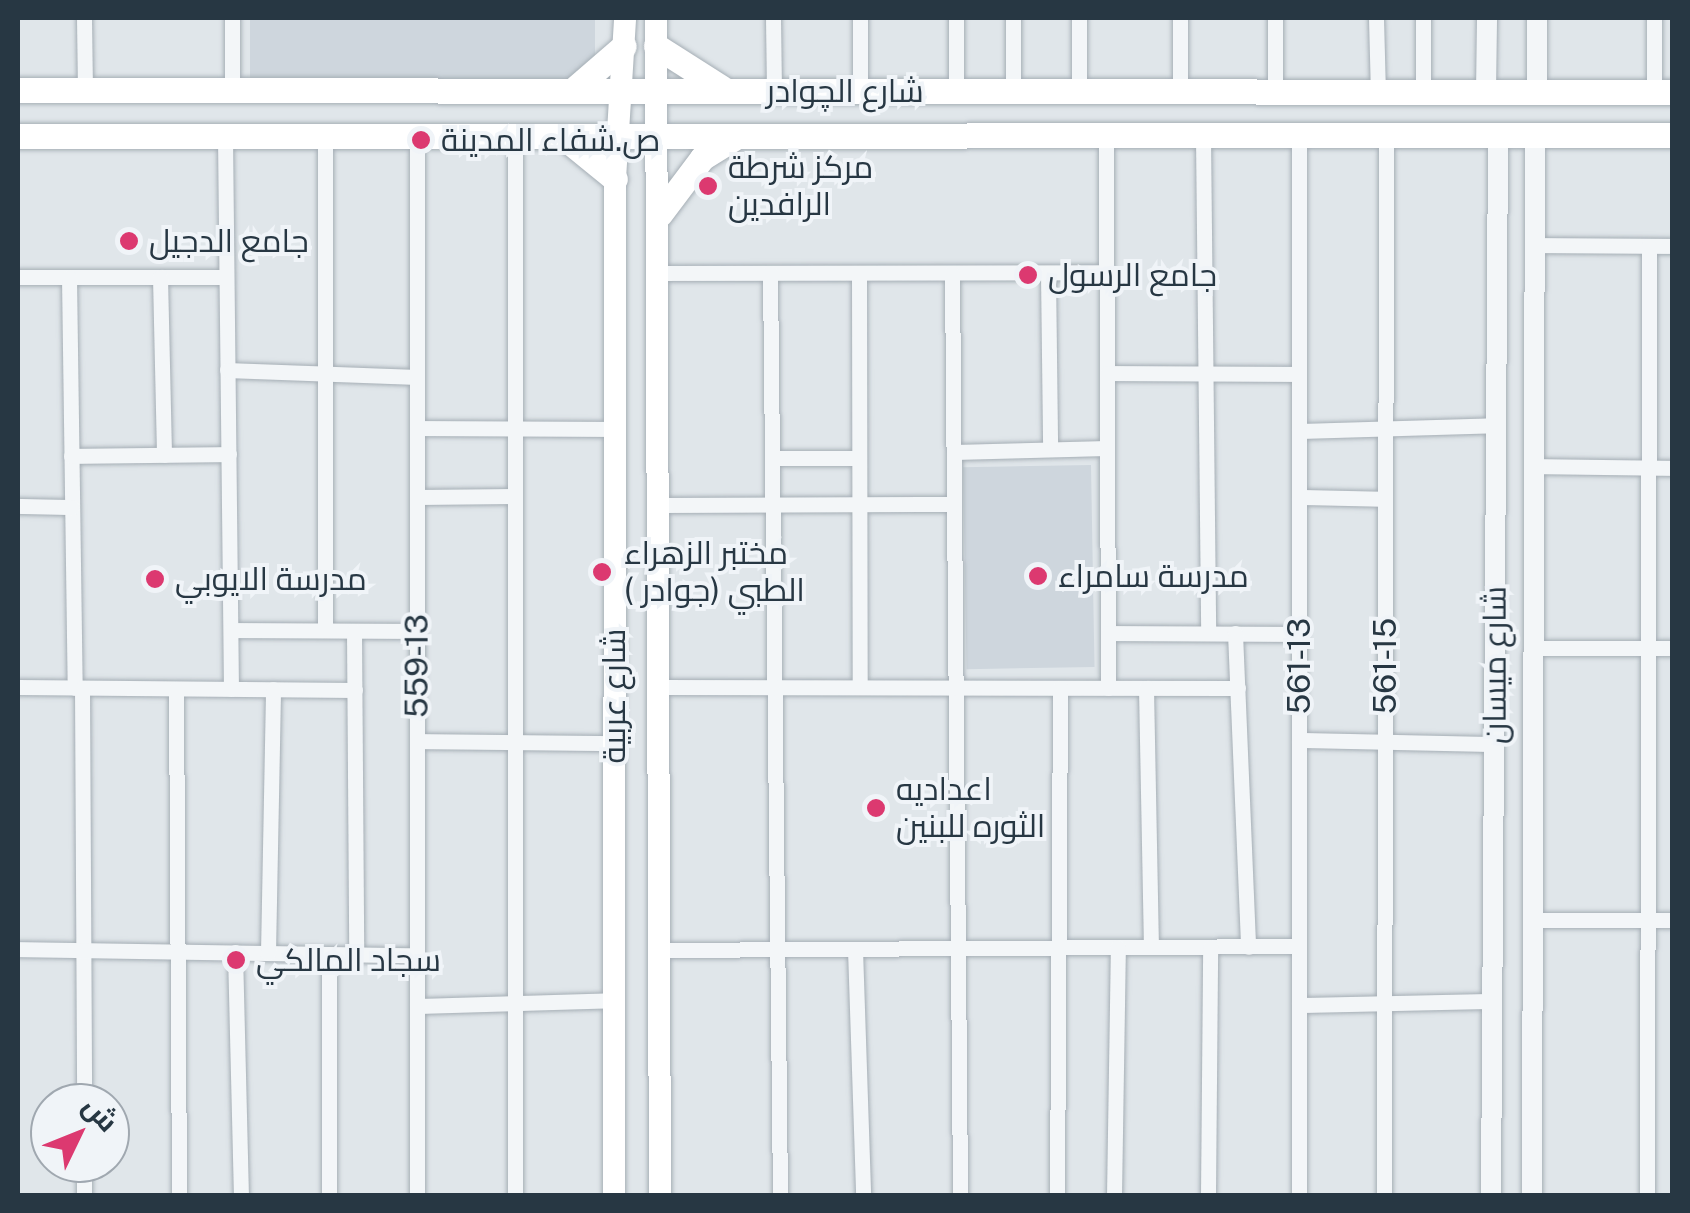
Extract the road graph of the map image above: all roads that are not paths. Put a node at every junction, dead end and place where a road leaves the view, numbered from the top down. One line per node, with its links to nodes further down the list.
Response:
1 (84, 18): 21 (street)
2 (232, 18): 23 (street)
3 (625, 18): 17 (main road, شارع عربية)
4 (656, 18): 18 (main road, شارع عربية)
5 (773, 18): 26 (street)
6 (860, 18): 27 (street)
7 (956, 18): 28 (street)
8 (1013, 18): 29 (street)
9 (1079, 18): 30 (street)
10 (1180, 18): 32 (street)
11 (1274, 18): 34 (street)
12 (1376, 18): 35 (street)
13 (1423, 18): 36 (street)
14 (1487, 18): 37 (street)
15 (1537, 18): 38 (street)
16 (1654, 18): 39 (street)
17 (624, 46): 24 (main road); 33 (main road, شارع عربية)
18 (656, 46): 19 (main road, شارع عربية); 25 (main road)
19 (656, 88): 25 (main road, شارع الچوادر); 33 (main road, شارع الچوادر); 40 (main road, شارع عربية)
20 (18, 90): 21 (main road, شارع الچوادر)
21 (84, 90): 22 (main road, شارع الچوادر)
22 (115, 90): 23 (main road, شارع الچوادر); 45 (main road)
23 (232, 90): 24 (main road, شارع الچوادر)
24 (574, 90): 33 (main road, شارع الچوادر)
25 (727, 90): 26 (main road, شارع الچوادر)
26 (774, 90): 27 (main road, شارع الچوادر)
27 (860, 91): 28 (main road, شارع الچوادر)
28 (956, 91): 29 (main road, شارع الچوادر)
29 (1013, 91): 30 (main road, شارع الچوادر)
30 (1079, 91): 31 (main road, شارع الچوادر)
31 (1122, 91): 32 (main road, شارع الچوادر); 51 (main road)
32 (1180, 91): 34 (main road, شارع الچوادر)
33 (624, 92): 56 (main road, شارع عربية)
34 (1275, 92): 35 (main road, شارع الچوادر)
35 (1378, 92): 36 (main road, شارع الچوادر)
36 (1423, 92): 37 (main road, شارع الچوادر)
37 (1486, 92): 38 (main road, شارع الچوادر)
38 (1537, 92): 39 (main road, شارع الچوادر)
39 (1663, 92)
40 (656, 135): 55 (main road, شارع الچوادر); 56 (main road, شارع الچوادر); 58 (main road, شارع عربية)
41 (1498, 135): 42 (main road, شارع الچوادر); 54 (main road, شارع الچوادر); 78 (street, شارع ميسان)
42 (1534, 135): 43 (main road, شارع الچوادر); 59 (street, شارع ميسان)
43 (1672, 135)
44 (18, 136): 45 (main road, شارع الچوادر)
45 (115, 136): 46 (main road, شارع الچوادر)
46 (225, 136): 47 (main road, شارع الچوادر); 68 (street)
47 (326, 136): 48 (main road, شارع الچوادر); 75 (street)
48 (417, 136): 49 (main road, شارع الچوادر); 77 (street, 559-13)
49 (515, 136): 50 (main road, شارع الچوادر); 80 (street)
50 (562, 136): 56 (main road, شارع الچوادر); 57 (main road)
51 (1113, 136): 52 (main road, شارع الچوادر); 55 (main road, شارع الچوادر); 63 (street)
52 (1203, 136): 53 (main road, شارع الچوادر); 73 (street)
53 (1299, 136): 54 (main road, شارع الچوادر); 76 (street, 561-13)
54 (1386, 136): 82 (street, 561-15)
55 (736, 137): 58 (main road)
56 (620, 138): 57 (main road, شارع عربية)
57 (614, 179): 81 (main road, شارع عربية)
58 (660, 214): 64 (main road, شارع عربية)
59 (1534, 246): 60 (street); 92 (street, شارع ميسان)
60 (1649, 246): 61 (street); 93 (street)
61 (1672, 246)
62 (1048, 272): 63 (street); 67 (street); 85 (street)
63 (1107, 272): 74 (street)
64 (660, 273): 65 (street); 102 (main road, شارع عربية)
65 (770, 273): 66 (street); 90 (street)
66 (858, 273): 67 (street); 91 (street)
67 (952, 273): 86 (street)
68 (226, 276): 71 (street); 72 (street)
69 (18, 277): 70 (street)
70 (68, 277): 71 (street); 89 (street)
71 (160, 277): 88 (street)
72 (228, 370): 75 (street); 87 (street)
73 (1207, 372): 74 (street); 76 (street); 110 (street)
74 (1107, 373): 84 (street)
75 (326, 374): 77 (street); 106 (street)
76 (1299, 374): 83 (street, 561-13)
77 (417, 377): 79 (street, 559-13)
78 (1496, 425): 82 (street); 135 (street, شارع ميسان)
79 (417, 428): 80 (street); 96 (street, 559-13)
80 (515, 428): 81 (street); 95 (street)
81 (614, 430): 134 (main road, شارع عربية)
82 (1385, 430): 83 (street); 98 (street, 561-15)
83 (1299, 431): 97 (street, 561-13)
84 (1108, 448): 85 (street); 109 (street)
85 (1050, 449): 86 (street)
86 (954, 452): 101 (street)
87 (228, 454): 88 (street); 105 (street)
88 (164, 455): 89 (street)
89 (72, 456): 104 (street)
90 (772, 458): 91 (street); 99 (street)
91 (859, 458): 100 (street)
92 (1534, 466): 93 (street); 113 (street, شارع ميسان)
93 (1648, 468): 94 (street); 114 (street)
94 (1672, 468)
95 (515, 496): 96 (street); 132 (street)
96 (417, 497): 108 (street, 559-13)
97 (1299, 497): 98 (street); 112 (street, 561-13)
98 (1385, 499): 133 (street, 561-15)
99 (772, 504): 100 (street); 102 (street); 117 (street)
100 (860, 504): 101 (street); 120 (street)
101 (953, 504): 121 (street)
102 (660, 505): 116 (main road, شارع عربية)
103 (18, 506): 104 (street)
104 (72, 506): 119 (street)
105 (230, 630): 106 (street); 127 (street)
106 (325, 630): 107 (street)
107 (354, 630): 108 (street); 129 (street)
108 (417, 631): 131 (street, 559-13)
109 (1108, 633): 110 (street); 123 (street)
110 (1208, 633): 111 (street)
111 (1235, 634): 112 (street); 125 (street)
112 (1299, 634): 130 (street, 561-13)
113 (1533, 648): 114 (street); 136 (street, شارع ميسان)
114 (1648, 648): 115 (street); 140 (street)
115 (1672, 648)
116 (660, 687): 117 (street); 138 (main road, شارع عربية)
117 (774, 687): 120 (street); 153 (street)
118 (18, 688): 119 (street)
119 (79, 688): 126 (street); 151 (street)
120 (860, 688): 121 (street)
121 (958, 688): 122 (street); 146 (street)
122 (1060, 688): 123 (street); 147 (street)
123 (1108, 688): 124 (street)
124 (1146, 688): 125 (street); 143 (street)
125 (1238, 688): 145 (street)
126 (176, 689): 127 (street); 154 (street)
127 (231, 689): 128 (street)
128 (272, 690): 129 (street); 156 (street)
129 (354, 690): 158 (street)
130 (1299, 740): 133 (street); 142 (street, 561-13)
131 (417, 741): 132 (street); 159 (street, 559-13)
132 (515, 742): 134 (street); 162 (street)
133 (1385, 742): 135 (street); 163 (street, 561-15)
134 (614, 743): 137 (main road, شارع عربية)
135 (1494, 751): 136 (street); 161 (street, شارع ميسان)
136 (1533, 757): 139 (street, شارع ميسان)
137 (614, 798): 138 (main road); 160 (main road, شارع عربية)
138 (660, 799): 152 (main road, شارع عربية)
139 (1532, 920): 140 (street); 183 (street, شارع ميسان)
140 (1648, 920): 141 (street); 184 (street)
141 (1672, 920)
142 (1299, 946): 145 (street); 164 (street, 561-13)
143 (1150, 947): 144 (street); 148 (street)
144 (1210, 947): 145 (street); 179 (street)
145 (1248, 947)
146 (960, 948): 147 (street); 150 (street); 176 (street)
147 (1058, 948): 148 (street); 177 (street)
148 (1118, 948): 178 (street)
149 (18, 949): 151 (street)
150 (856, 949): 153 (street); 175 (street)
151 (83, 950): 154 (street); 166 (street)
152 (660, 950): 153 (street); 173 (main road, شارع عربية)
153 (777, 950): 174 (street)
154 (178, 952): 155 (street); 167 (street)
155 (234, 952): 156 (street); 168 (street)
156 (268, 953): 157 (street)
157 (329, 954): 158 (street); 169 (street)
158 (356, 954): 159 (street)
159 (417, 955): 165 (street, 559-13)
160 (614, 1000): 162 (street); 172 (main road, شارع عربية)
161 (1492, 1000): 163 (street); 182 (street, شارع ميسان)
162 (515, 1003): 165 (street); 171 (street)
163 (1384, 1003): 164 (street); 181 (street, 561-15)
164 (1299, 1005): 180 (street, 561-13)
165 (417, 1006): 170 (street, 559-13)
166 (84, 1083)
167 (179, 1196)
168 (241, 1196)
169 (328, 1196)
170 (417, 1196)
171 (515, 1196)
172 (614, 1196)
173 (660, 1196)
174 (780, 1196)
175 (863, 1196)
176 (960, 1196)
177 (1057, 1196)
178 (1114, 1196)
179 (1208, 1196)
180 (1299, 1196)
181 (1384, 1196)
182 (1491, 1196)
183 (1532, 1196)
184 (1647, 1196)

